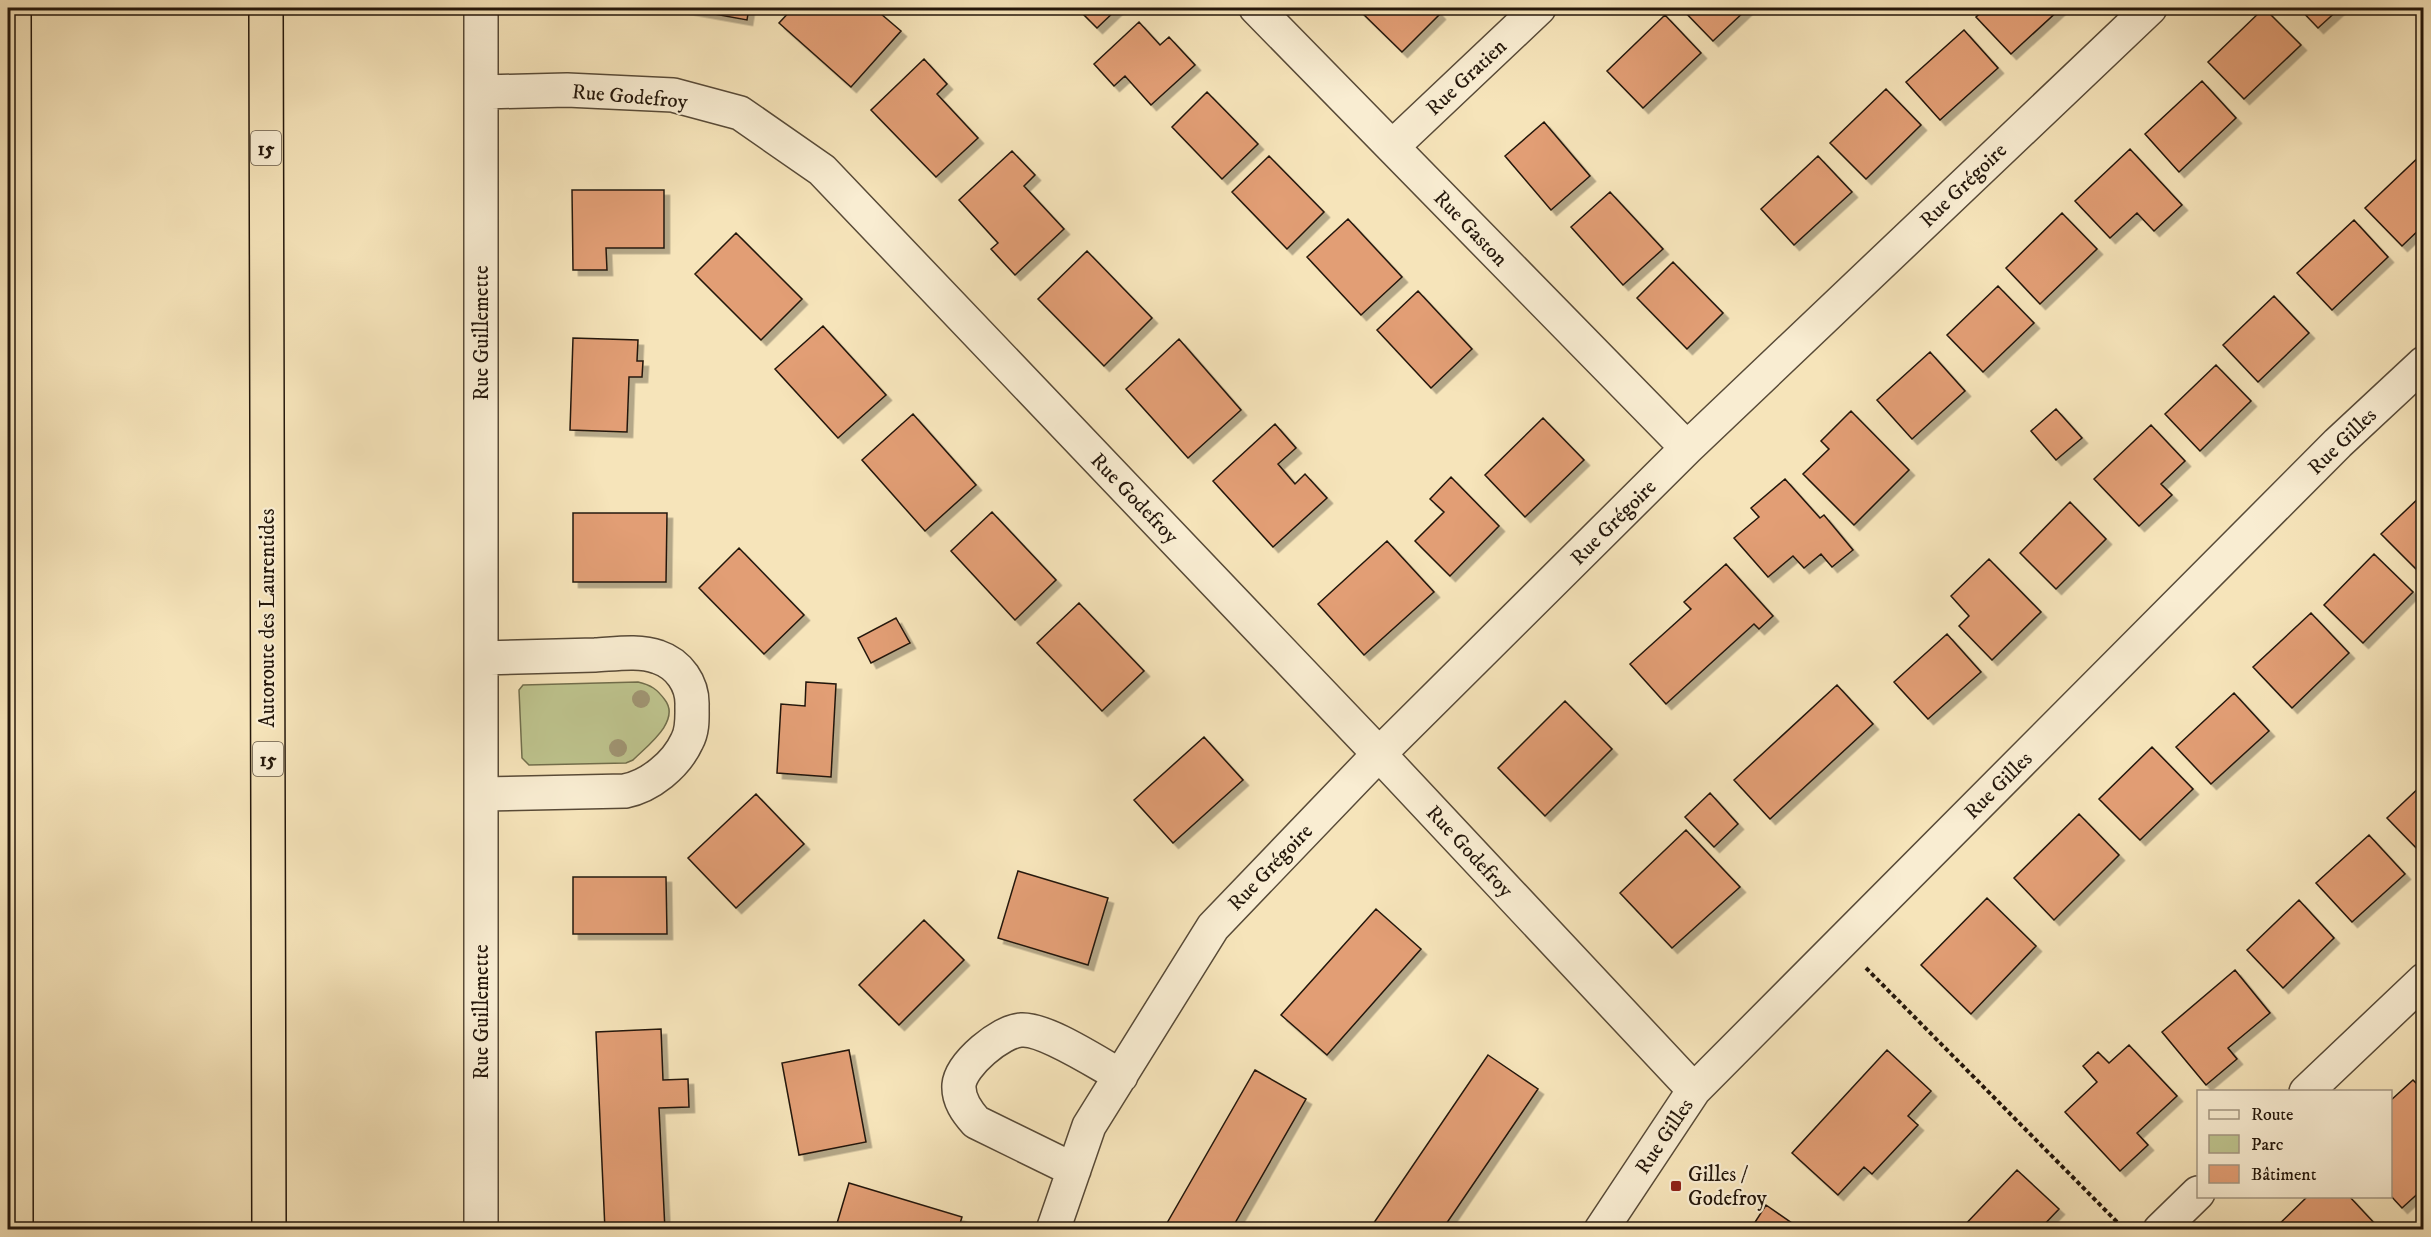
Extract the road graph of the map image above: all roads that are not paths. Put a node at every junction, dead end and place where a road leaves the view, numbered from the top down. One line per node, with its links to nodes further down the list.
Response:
1 (12, 8): 20 (highway)
2 (266, 8): 21 (highway, Autoroute des Laurentides / 15)
3 (480, 8): 7 (street, Rue Guillemette)
4 (1256, 8): 8 (street, Rue Gaston)
5 (1539, 8): 8 (street, Rue Gratien)
6 (2150, 8): 10 (street, Rue Grégoire)
7 (482, 92): 11 (street, Rue Guillemette); 12 (street, Rue Godefroy)
8 (1392, 147): 10 (street, Rue Gaston)
9 (2424, 363): 16 (street, Rue Gilles)
10 (1687, 448): 12 (street, Rue Grégoire)
11 (481, 658): 13 (street, Rue Guillemette); 13 (street)
12 (1379, 754): 15 (street, Rue Grégoire); 16 (street, Rue Godefroy)
13 (482, 794): 22 (street, Rue Guillemette)
14 (2424, 980): 17 (street)
15 (1121, 1076): 18 (street, Rue Grégoire); 18 (street)
16 (1694, 1090): 24 (street, Rue Gilles)
17 (2308, 1090)
18 (1074, 1170): 23 (street, Rue Grégoire)
19 (2197, 1195): 25 (street)
20 (16, 1230)
21 (269, 1230)
22 (481, 1230)
23 (1053, 1230)
24 (1601, 1230)
25 (2160, 1230)

